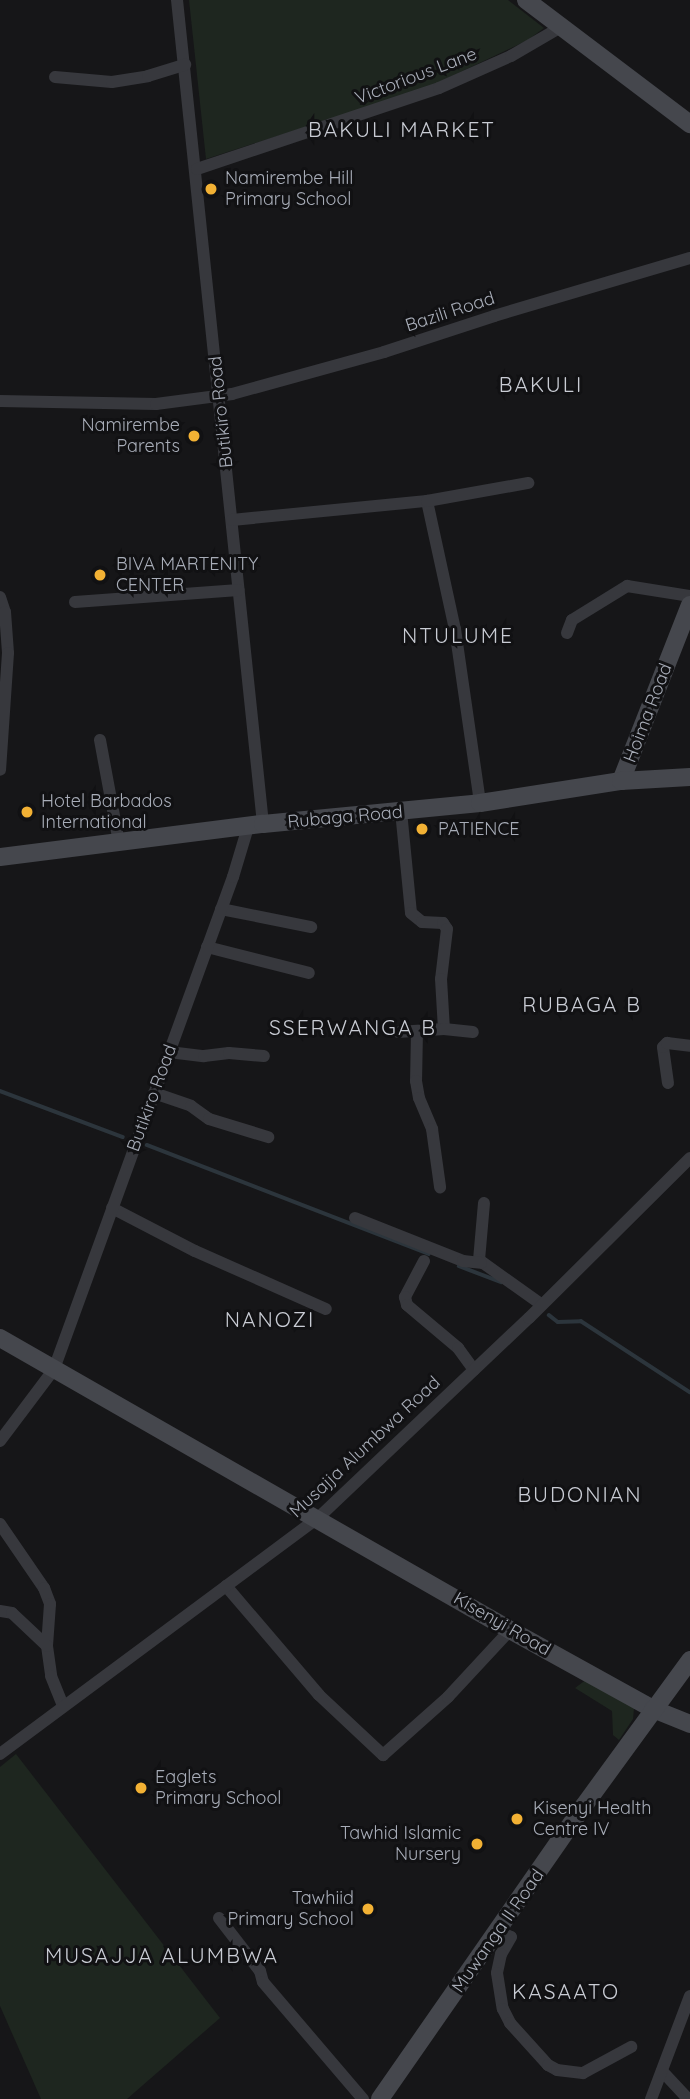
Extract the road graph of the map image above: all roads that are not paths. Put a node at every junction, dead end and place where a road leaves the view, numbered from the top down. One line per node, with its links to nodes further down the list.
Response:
1 (177, 0): 4 (street, Butikiro Road)
2 (532, 2): 3 (main road)
3 (561, 27): 6 (main road); 7 (street, Victorious Lane)
4 (185, 65): 5 (street); 7 (street, Butikiro Road)
5 (55, 77)
6 (690, 124)
7 (197, 169): 9 (street, Butikiro Road)
8 (690, 258): 9 (street, Bazili Road)
9 (220, 396): 10 (street, Bazili Road); 13 (street, Butikiro Road)
10 (0, 401)
11 (528, 483): 12 (street)
12 (427, 501): 13 (street); 24 (street)
13 (232, 520): 14 (street, Butikiro Road)
14 (239, 590): 17 (street); 26 (street, Butikiro Road)
15 (690, 596): 19 (street)
16 (0, 597): 21 (street)
17 (75, 601)
18 (690, 605): 23 (main road, Hoima Road)
19 (567, 633)
20 (100, 740): 27 (street)
21 (0, 770)
22 (690, 777): 23 (main road, Rubaga Road)
23 (621, 781): 24 (main road, Rubaga Road)
24 (480, 803): 25 (main road, Rubaga Road)
25 (401, 811): 26 (main road, Rubaga Road); 33 (street)
26 (256, 826): 27 (main road, Rubaga Road); 29 (street, Butikiro Road)
27 (119, 843): 28 (main road, Rubaga Road)
28 (0, 857)
29 (221, 909): 30 (street); 31 (street, Butikiro Road)
30 (311, 927)
31 (207, 947): 32 (street); 38 (street, Butikiro Road)
32 (309, 973)
33 (444, 1029): 34 (street); 36 (street)
34 (417, 1031): 35 (street); 44 (street)
35 (398, 1032)
36 (473, 1032)
37 (690, 1046): 40 (street)
38 (169, 1052): 39 (street); 41 (street, Butikiro Road)
39 (264, 1056)
40 (668, 1083)
41 (154, 1093): 42 (street); 46 (street, Butikiro Road)
42 (268, 1137)
43 (690, 1158): 50 (street, Musajja Alumbwa Road)
44 (440, 1187)
45 (484, 1203): 49 (street)
46 (112, 1208): 51 (street); 53 (street, Butikiro Road)
47 (355, 1218): 49 (street)
48 (424, 1261): 54 (street)
49 (481, 1263): 50 (street)
50 (542, 1305): 54 (street, Musajja Alumbwa Road)
51 (326, 1309)
52 (0, 1338): 53 (main road)
53 (54, 1369): 55 (street, Butikiro Road); 56 (main road)
54 (474, 1370): 56 (street, Musajja Alumbwa Road)
55 (0, 1441)
56 (317, 1519): 58 (street, Musajja Alumbwa Road); 60 (main road, Kisenyi Road)
57 (0, 1524): 61 (street)
58 (226, 1586): 60 (street); 63 (street, Musajja Alumbwa Road)
59 (0, 1611): 61 (street)
60 (505, 1635): 64 (main road, Kisenyi Road)
61 (47, 1646): 63 (street)
62 (690, 1660): 64 (main road, Muwanga II Road)
63 (63, 1705): 66 (street, Musajja Alumbwa Road)
64 (653, 1709): 65 (main road, Kisenyi Road); 68 (main road, Muwanga II Road)
65 (690, 1724)
66 (0, 1754)
67 (219, 1918): 72 (street)
68 (498, 1931): 70 (street); 73 (main road, Muwanga II Road)
69 (690, 1996): 71 (street)
70 (631, 2047)
71 (662, 2071): 74 (street); 75 (street)
72 (363, 2099)
73 (380, 2099)
74 (651, 2099)
75 (688, 2099)

